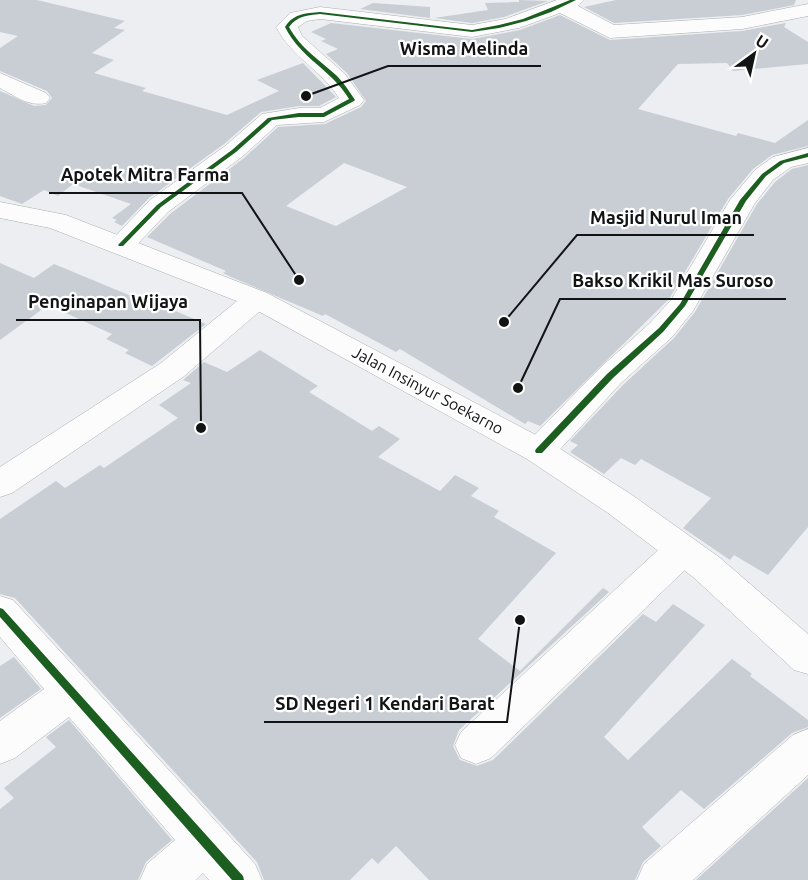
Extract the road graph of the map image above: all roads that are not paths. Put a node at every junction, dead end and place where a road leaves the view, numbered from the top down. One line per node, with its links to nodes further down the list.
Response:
1 (568, 3): 2 (main road); 7 (main road)
2 (808, 10)
3 (0, 80): 4 (main road)
4 (38, 98)
5 (808, 155): 9 (main road)
6 (0, 210): 7 (main road, Jalan Insinyur Soekarno)
7 (121, 245): 8 (main road, Jalan Insinyur Soekarno)
8 (257, 299): 9 (main road, Jalan Insinyur Soekarno); 10 (main road)
9 (539, 451): 11 (main road, Jalan Insinyur Soekarno)
10 (0, 484)
11 (682, 550): 13 (main road, Jalan Insinyur Soekarno); 15 (main road)
12 (0, 611): 14 (main road)
13 (808, 658)
14 (71, 692): 16 (main road); 18 (main road)
15 (476, 744)
16 (0, 745)
17 (808, 748): 21 (main road)
18 (205, 842): 19 (main road); 20 (main road)
19 (163, 880)
20 (239, 880)
21 (660, 880)

